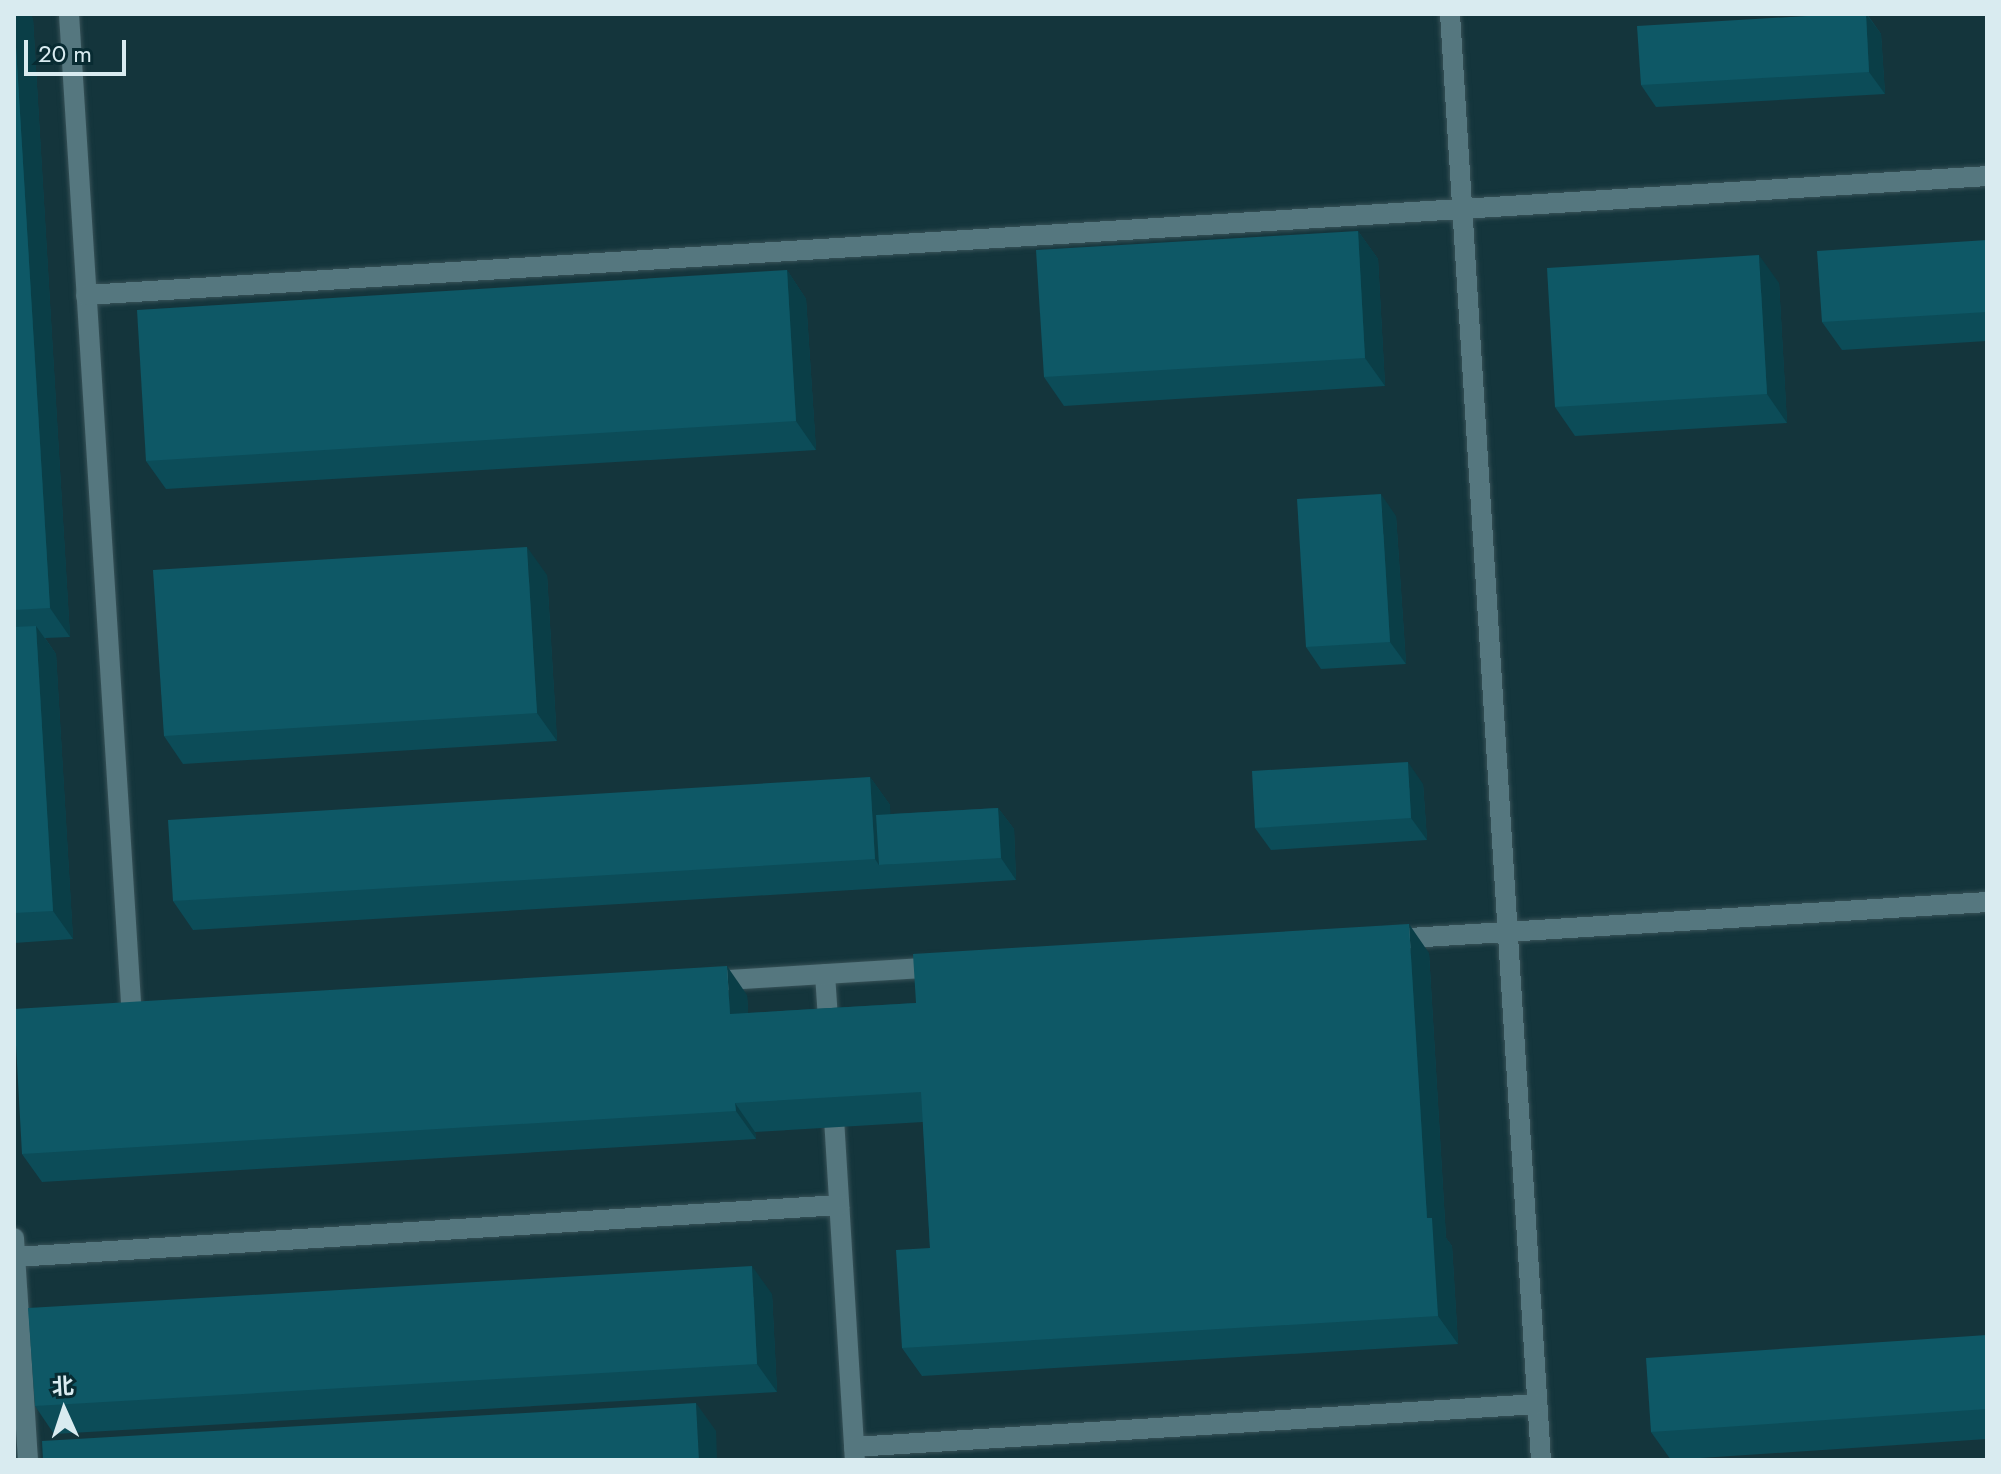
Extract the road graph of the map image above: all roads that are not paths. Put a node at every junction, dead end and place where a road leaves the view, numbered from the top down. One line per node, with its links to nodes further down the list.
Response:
1 (69, 14): 5 (lane)
2 (1450, 14): 4 (lane)
3 (1987, 176): 4 (lane)
4 (1462, 209): 5 (lane); 7 (lane)
5 (86, 295): 12 (lane)
6 (1987, 902): 7 (lane)
7 (1508, 932): 8 (lane); 17 (lane)
8 (1365, 941)
9 (952, 966): 10 (lane)
10 (825, 974): 11 (lane); 13 (lane)
11 (683, 983)
12 (102, 1019)
13 (830, 1051)
14 (832, 1082): 15 (lane)
15 (839, 1205): 16 (lane); 18 (lane)
16 (15, 1248): 19 (lane)
17 (1537, 1404): 18 (lane); 20 (lane)
18 (855, 1454)
19 (28, 1460)
20 (1541, 1460)

